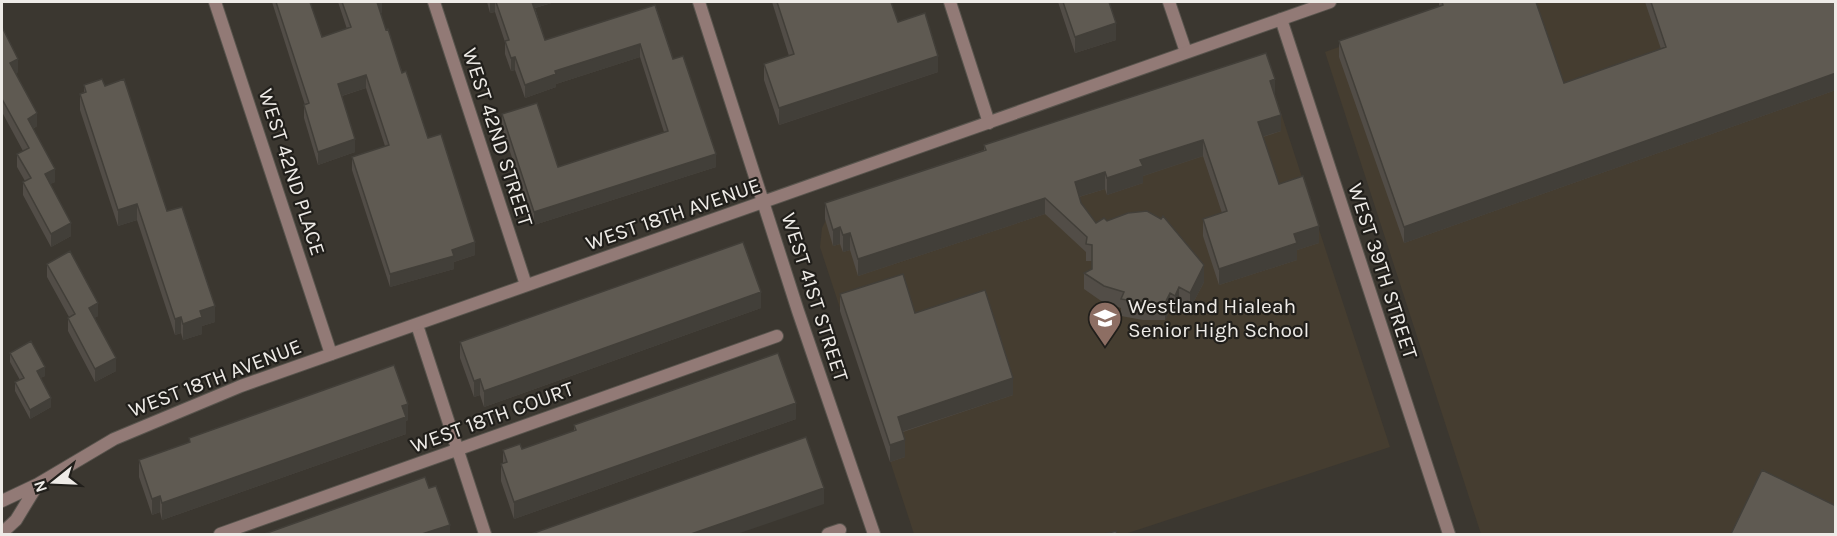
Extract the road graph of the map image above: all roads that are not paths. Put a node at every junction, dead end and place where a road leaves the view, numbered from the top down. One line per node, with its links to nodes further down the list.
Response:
1 (215, 2): 14 (street, WEST 42ND PLACE)
2 (434, 2): 11 (street, WEST 42ND STREET)
3 (699, 2): 10 (street, WEST 41ST STREET)
4 (950, 2): 9 (street)
5 (1169, 2): 8 (street)
6 (1330, 2): 7 (street, WEST 18TH AVENUE)
7 (1281, 19): 8 (street, WEST 18TH AVENUE); 22 (street, WEST 39TH STREET)
8 (1186, 52): 9 (street, WEST 18TH AVENUE)
9 (989, 123): 10 (street, WEST 18TH AVENUE)
10 (764, 202): 11 (street, WEST 18TH AVENUE); 21 (street, WEST 41ST STREET)
11 (526, 285): 12 (street, WEST 18TH AVENUE)
12 (417, 325): 14 (street, WEST 18TH AVENUE); 15 (street)
13 (777, 336): 15 (street, WEST 18TH COURT)
14 (331, 354): 16 (street, WEST 18TH AVENUE)
15 (459, 450): 19 (street, WEST 18TH COURT); 20 (street)
16 (38, 484): 17 (street, WEST 18TH AVENUE); 18 (street, WEST 18TH AVENUE)
17 (2, 501)
18 (2, 533)
19 (220, 534)
20 (485, 534)
21 (874, 534)
22 (1449, 534)

